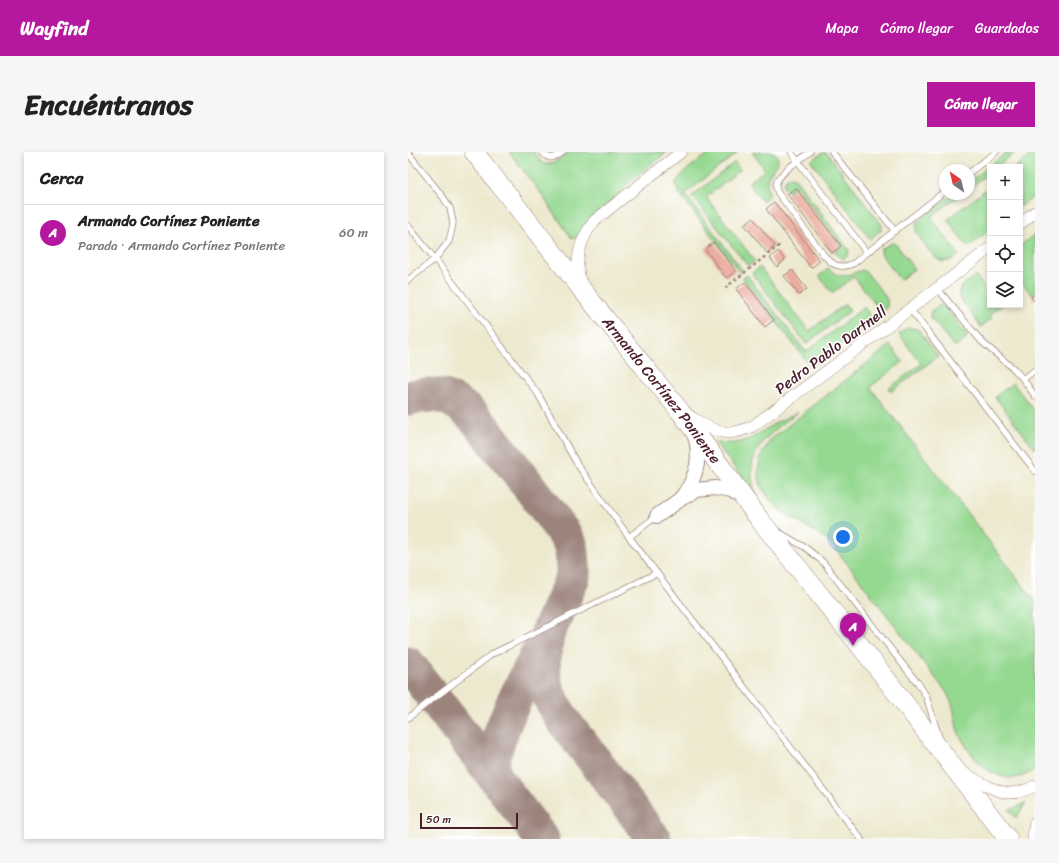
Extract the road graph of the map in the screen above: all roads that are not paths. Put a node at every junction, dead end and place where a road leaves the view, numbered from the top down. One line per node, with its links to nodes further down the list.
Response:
1 (474, 152): 22 (highway, Armando Cortínez Poniente)
2 (542, 152): 3 (lane)
3 (563, 152)
4 (681, 152): 22 (street)
5 (791, 152): 10 (lane)
6 (810, 152): 10 (lane)
7 (832, 152): 16 (lane)
8 (996, 152): 11 (lane)
9 (408, 153): 19 (lane)
10 (798, 161): 18 (lane); 18 (lane)
11 (975, 168)
12 (939, 196): 16 (lane)
13 (1035, 212): 14 (street)
14 (1023, 222)
15 (408, 226): 19 (lane)
16 (895, 231): 18 (lane)
17 (987, 250): 21 (street, Pedro Pablo Dartnell)
18 (867, 253)
19 (435, 259): 20 (lane); 33 (lane)
20 (408, 280)
21 (937, 288): 23 (street, Pedro Pablo Dartnell); 25 (lane)
22 (587, 296): 27 (highway, Armando Cortínez Poniente)
23 (910, 309): 27 (street, Pedro Pablo Dartnell); 29 (lane)
24 (1035, 370): 25 (lane)
25 (1023, 379): 26 (lane)
26 (1035, 396)
27 (680, 410): 28 (highway, Armando Cortínez Poniente)
28 (691, 426): 30 (street); 31 (highway, Armando Cortínez Poniente)
29 (1035, 471)
30 (681, 499): 31 (street); 32 (street)
31 (745, 499): 36 (highway, Armando Cortínez Poniente)
32 (657, 516): 33 (lane)
33 (629, 537): 34 (lane)
34 (657, 573): 35 (lane); 39 (lane)
35 (408, 718)
36 (948, 760): 37 (street); 40 (highway, Armando Cortínez Poniente)
37 (1035, 786)
38 (1035, 823): 41 (street)
39 (861, 839)
40 (1008, 839)
41 (1033, 839)

